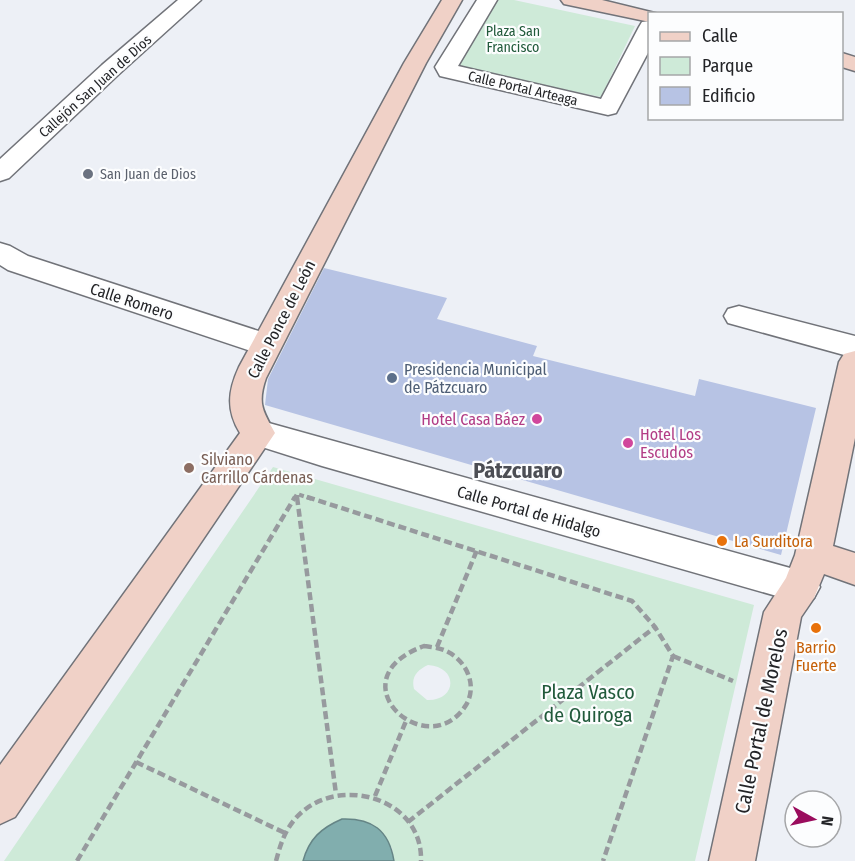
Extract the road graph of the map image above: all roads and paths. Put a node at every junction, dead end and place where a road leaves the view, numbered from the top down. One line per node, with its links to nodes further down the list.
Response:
1 (191, 0): 7 (street, Callejón San Juan de Dios)
2 (452, 0): 10 (main road, Calle Ponce de León)
3 (487, 0): 6 (street, Calle Portal Arteaga)
4 (571, 0): 5 (main road)
5 (648, 16)
6 (648, 31)
7 (0, 173)
8 (0, 252): 10 (street, Calle Romero)
9 (739, 316): 11 (street)
10 (266, 345): 13 (main road, Calle Ponce de León)
11 (855, 347)
12 (855, 362): 17 (main road)
13 (258, 433): 17 (street, Calle Portal de Hidalgo); 26 (main road)
14 (297, 494): 15 (path); 23 (path); 24 (path)
15 (477, 550): 18 (path); 19 (path)
16 (855, 569): 17 (main road)
17 (807, 571): 21 (main road, Calle Portal de Morelos)
18 (655, 627): 20 (path); 27 (path)
19 (437, 646): 22 (path); 22 (path)
20 (673, 656): 21 (path); 32 (path)
21 (766, 695): 33 (main road, Calle Portal de Morelos)
22 (406, 721): 25 (path)
23 (136, 762): 28 (path); 29 (path)
24 (336, 794): 25 (path); 28 (path)
25 (375, 796): 27 (path)
26 (0, 802)
27 (408, 822): 31 (path)
28 (285, 833): 30 (path)
29 (77, 861)
30 (276, 861)
31 (421, 861)
32 (603, 861)
33 (732, 861)

